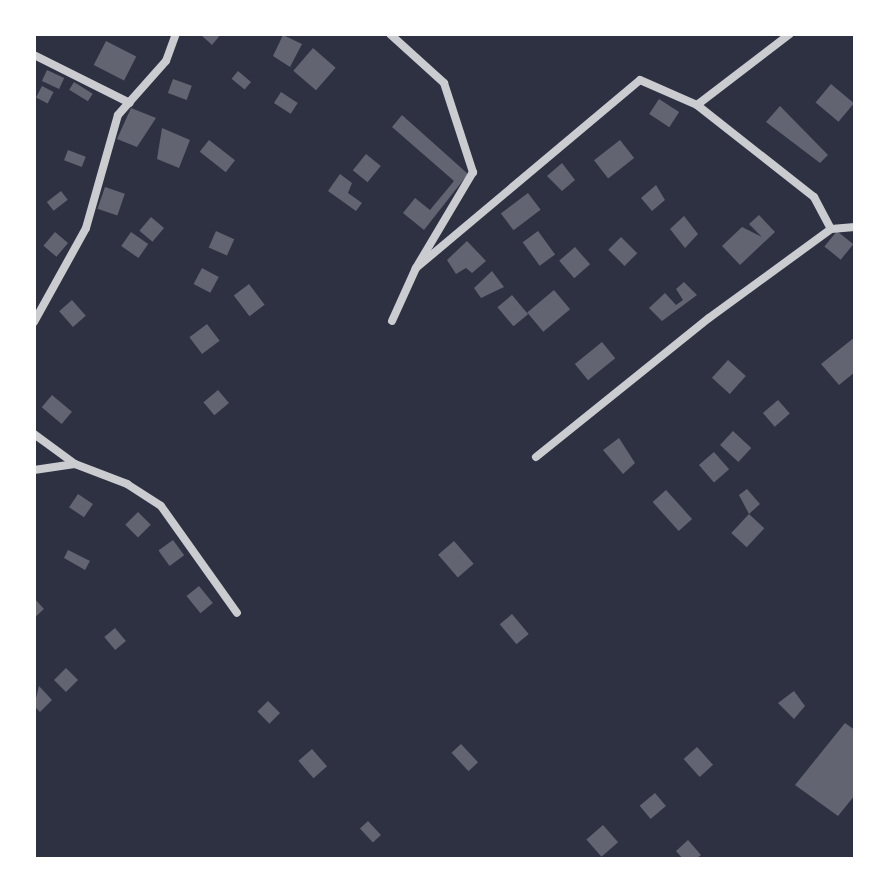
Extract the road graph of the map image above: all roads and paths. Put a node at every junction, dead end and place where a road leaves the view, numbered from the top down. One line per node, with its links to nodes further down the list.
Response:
1 (176, 34): 5 (street)
2 (390, 34): 9 (street)
3 (790, 34): 6 (street)
4 (34, 55): 5 (street)
5 (130, 103): 11 (street)
6 (697, 105): 8 (street); 9 (street)
7 (855, 227): 8 (street)
8 (831, 229): 13 (street)
9 (416, 268): 10 (street)
10 (392, 321)
11 (34, 322)
12 (34, 434): 14 (street)
13 (536, 457)
14 (75, 464): 15 (street); 16 (street)
15 (34, 470)
16 (237, 613)

